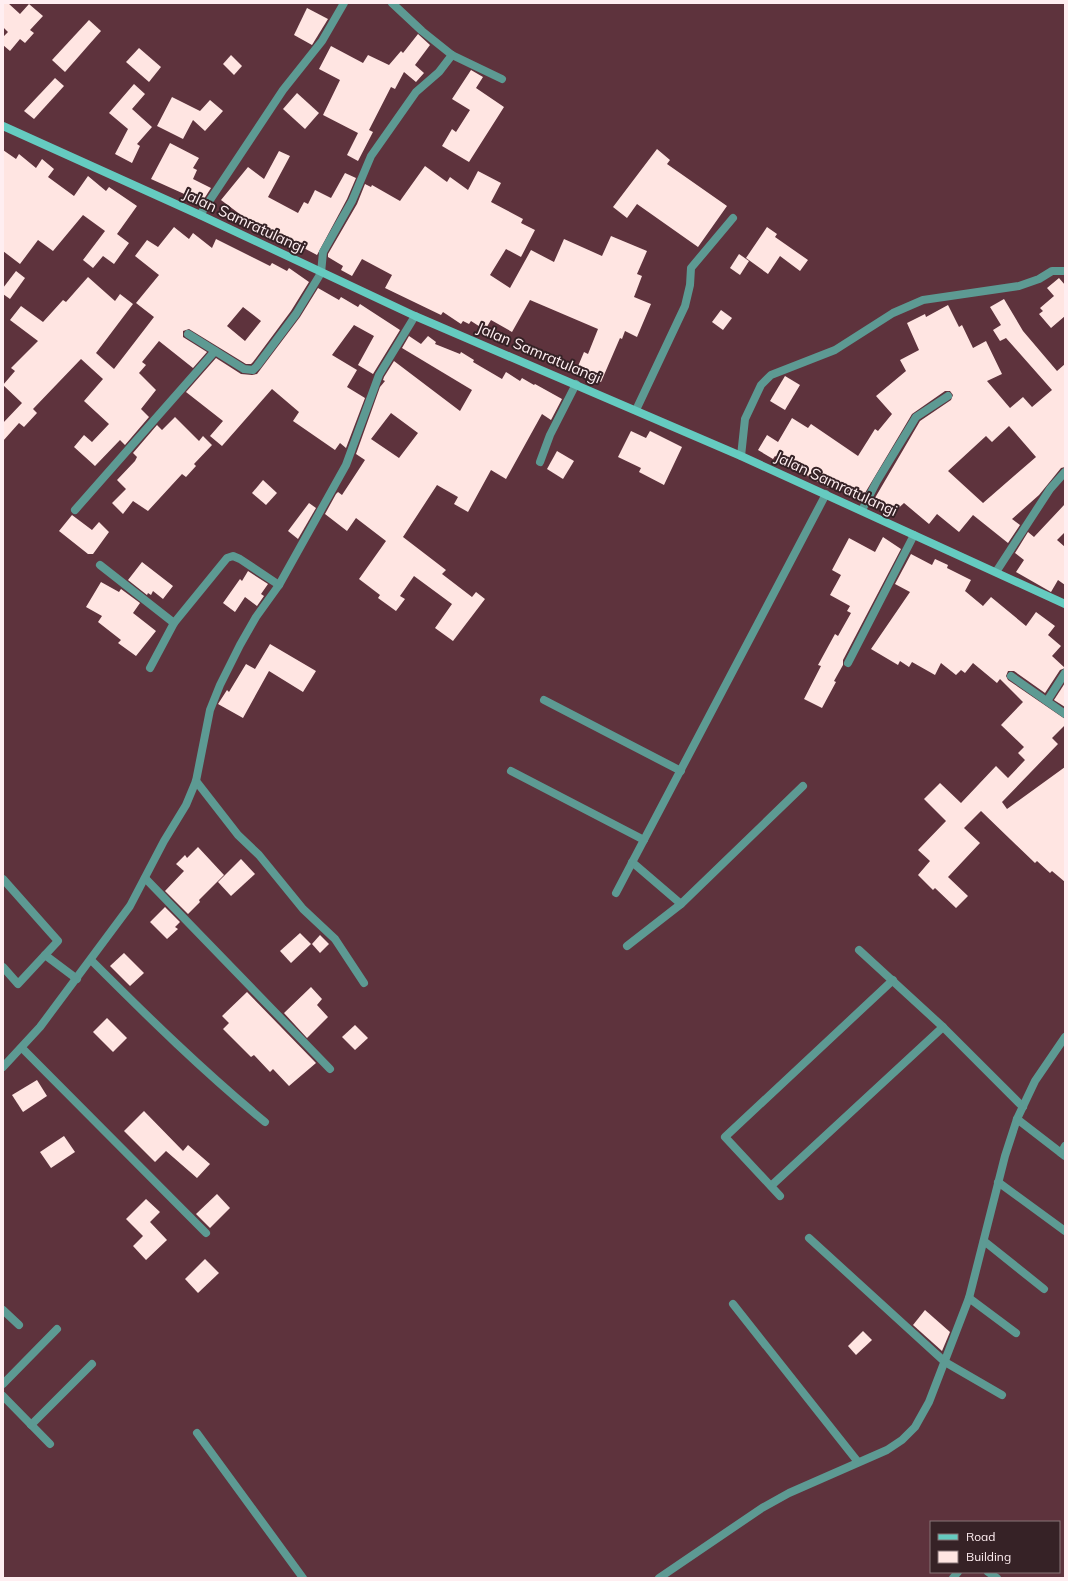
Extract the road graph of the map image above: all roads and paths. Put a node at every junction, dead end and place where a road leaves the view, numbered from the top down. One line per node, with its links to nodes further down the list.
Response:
1 (344, 3): 6 (street)
2 (392, 3): 3 (street)
3 (452, 55): 4 (street); 9 (street)
4 (502, 79)
5 (3, 126): 6 (main road, Jalan Samratulangi)
6 (200, 215): 9 (main road, Jalan Samratulangi)
7 (733, 218): 15 (street)
8 (1065, 271): 16 (street)
9 (321, 273): 10 (main road, Jalan Samratulangi); 12 (street)
10 (415, 316): 13 (main road, Jalan Samratulangi); 25 (street)
11 (188, 334): 12 (street)
12 (215, 351): 20 (street)
13 (576, 384): 15 (main road, Jalan Samratulangi); 17 (street)
14 (948, 396): 21 (street)
15 (636, 410): 16 (main road, Jalan Samratulangi)
16 (741, 456): 19 (main road, Jalan Samratulangi)
17 (540, 462)
18 (1065, 472): 24 (street)
19 (826, 494): 21 (main road, Jalan Samratulangi); 36 (street)
20 (75, 510)
21 (862, 510): 22 (main road, Jalan Samratulangi)
22 (914, 535): 24 (main road, Jalan Samratulangi); 28 (street)
23 (100, 565): 27 (street)
24 (996, 572): 26 (main road, Jalan Samratulangi)
25 (279, 585): 27 (street); 37 (street)
26 (1065, 604)
27 (174, 623): 29 (street)
28 (848, 664)
29 (150, 668)
30 (1065, 673): 33 (street)
31 (1011, 676): 33 (street)
32 (544, 700): 36 (street)
33 (1047, 701): 34 (street)
34 (1065, 714)
35 (511, 771): 39 (street)
36 (680, 771): 39 (street)
37 (196, 781): 41 (street); 52 (street)
38 (803, 786): 44 (street)
39 (644, 840): 40 (street)
40 (632, 862): 43 (street); 44 (street)
41 (145, 878): 48 (street); 57 (street)
42 (3, 879): 47 (street)
43 (616, 893)
44 (681, 904): 45 (street)
45 (628, 946)
46 (859, 950): 51 (street)
47 (45, 955): 49 (street); 50 (street)
48 (91, 960): 50 (street); 60 (street)
49 (3, 967)
50 (77, 979): 55 (street)
51 (893, 980): 53 (street); 63 (street)
52 (364, 983)
53 (943, 1027): 58 (street); 63 (street)
54 (1065, 1037): 58 (street)
55 (22, 1048): 56 (street); 66 (street)
56 (3, 1067)
57 (330, 1069)
58 (1023, 1107): 59 (street)
59 (1017, 1119): 61 (street); 62 (street)
60 (265, 1122)
61 (1064, 1152)
62 (998, 1182): 65 (street); 68 (street)
63 (770, 1186): 64 (street)
64 (780, 1196)
65 (1065, 1231)
66 (206, 1232)
67 (809, 1238): 76 (street)
68 (984, 1241): 69 (street); 70 (street)
69 (1044, 1289)
70 (969, 1298): 75 (street); 76 (street)
71 (733, 1304): 84 (street)
72 (3, 1310): 73 (street)
73 (18, 1326)
74 (58, 1329): 78 (street)
75 (1016, 1333)
76 (944, 1362): 79 (street); 84 (street)
77 (92, 1364): 81 (street)
78 (3, 1384)
79 (1002, 1395)
80 (3, 1396): 81 (street)
81 (31, 1425): 83 (street)
82 (198, 1433): 85 (street)
83 (50, 1444)
84 (858, 1462): 86 (street)
85 (303, 1578)
86 (659, 1578)

